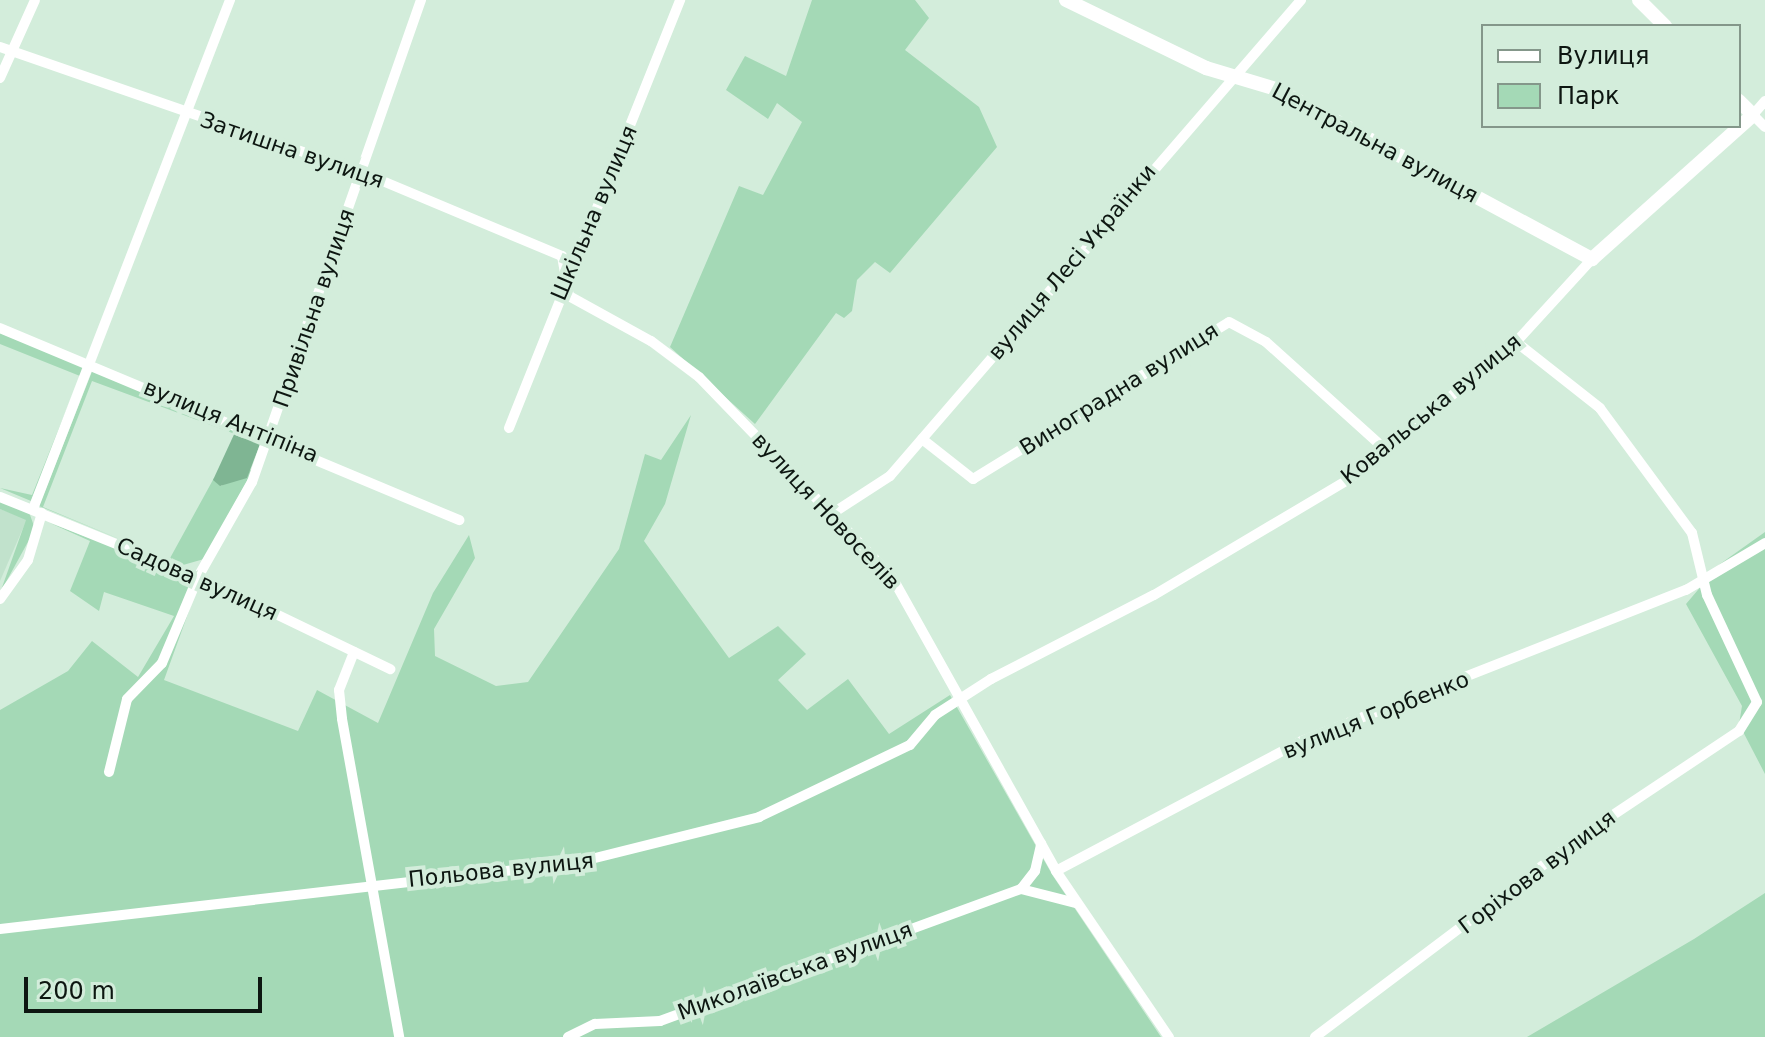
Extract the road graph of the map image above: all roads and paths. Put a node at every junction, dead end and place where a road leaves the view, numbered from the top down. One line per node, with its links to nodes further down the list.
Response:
1 (35, 0): 10 (street)
2 (230, 0): 15 (street)
3 (421, 0): 20 (street, Привільна вулиця)
4 (680, 0): 22 (street, Шкільна вулиця)
5 (1066, 0): 12 (street, Центральна вулиця)
6 (1301, 0): 12 (street, вулиця Лесі Українки)
7 (1639, 0): 8 (street)
8 (1663, 24)
9 (0, 47): 10 (street, Затишна вулиця)
10 (12, 52): 11 (street); 15 (street, Затишна вулиця)
11 (0, 78)
12 (1237, 78): 21 (street, Центральна вулиця); 28 (street, вулиця Лесі Українки)
13 (1765, 101): 16 (street, Ковальська вулиця)
14 (1741, 103): 16 (street)
15 (189, 114): 20 (street, Затишна вулиця); 25 (street)
16 (1753, 115): 17 (street, Ковальська вулиця); 18 (street)
17 (1741, 126)
18 (1765, 127)
19 (1738, 128): 21 (street, Ковальська вулиця)
20 (361, 172): 22 (street, Затишна вулиця); 27 (street, Привільна вулиця)
21 (1592, 259): 24 (street, Ковальська вулиця)
22 (567, 275): 26 (street, Шкільна вулиця); 32 (street, вулиця Новоселів)
23 (0, 328): 25 (street, вулиця Антіпіна)
24 (1516, 342): 29 (street, Ковальська вулиця); 36 (street)
25 (91, 364): 27 (street, вулиця Антіпіна); 31 (street)
26 (509, 428)
27 (269, 434): 33 (street, вулиця Антіпіна); 35 (street, Привільна вулиця)
28 (922, 439): 29 (street, Виноградна вулиця); 32 (street, вулиця Лесі Українки)
29 (1386, 450): 40 (street, Ковальська вулиця)
30 (0, 497): 31 (street, Садова вулиця)
31 (38, 511): 35 (street, Садова вулиця); 37 (street)
32 (833, 513): 40 (street, вулиця Новоселів)
33 (460, 520)
34 (1765, 543): 36 (street, вулиця Горбенко)
35 (198, 577): 38 (street, Садова вулиця); 41 (street, Привільна вулиця)
36 (1705, 579): 43 (street, вулиця Горбенко); 51 (street, Горіхова вулиця)
37 (0, 599)
38 (354, 652): 39 (street, Садова вулиця); 44 (street)
39 (390, 669)
40 (963, 697): 42 (street, вулиця Новоселів); 44 (street, Польова вулиця)
41 (109, 772)
42 (1041, 844): 43 (street, вулиця Новоселів); 45 (street)
43 (1056, 871): 46 (street, вулиця Новоселів)
44 (370, 884): 47 (street, Польова вулиця); 48 (street)
45 (1021, 889): 46 (street); 49 (street, Миколаївська вулиця)
46 (1078, 903): 50 (street, вулиця Новоселів)
47 (0, 929)
48 (399, 1037)
49 (568, 1037)
50 (1169, 1037)
51 (1315, 1037)

